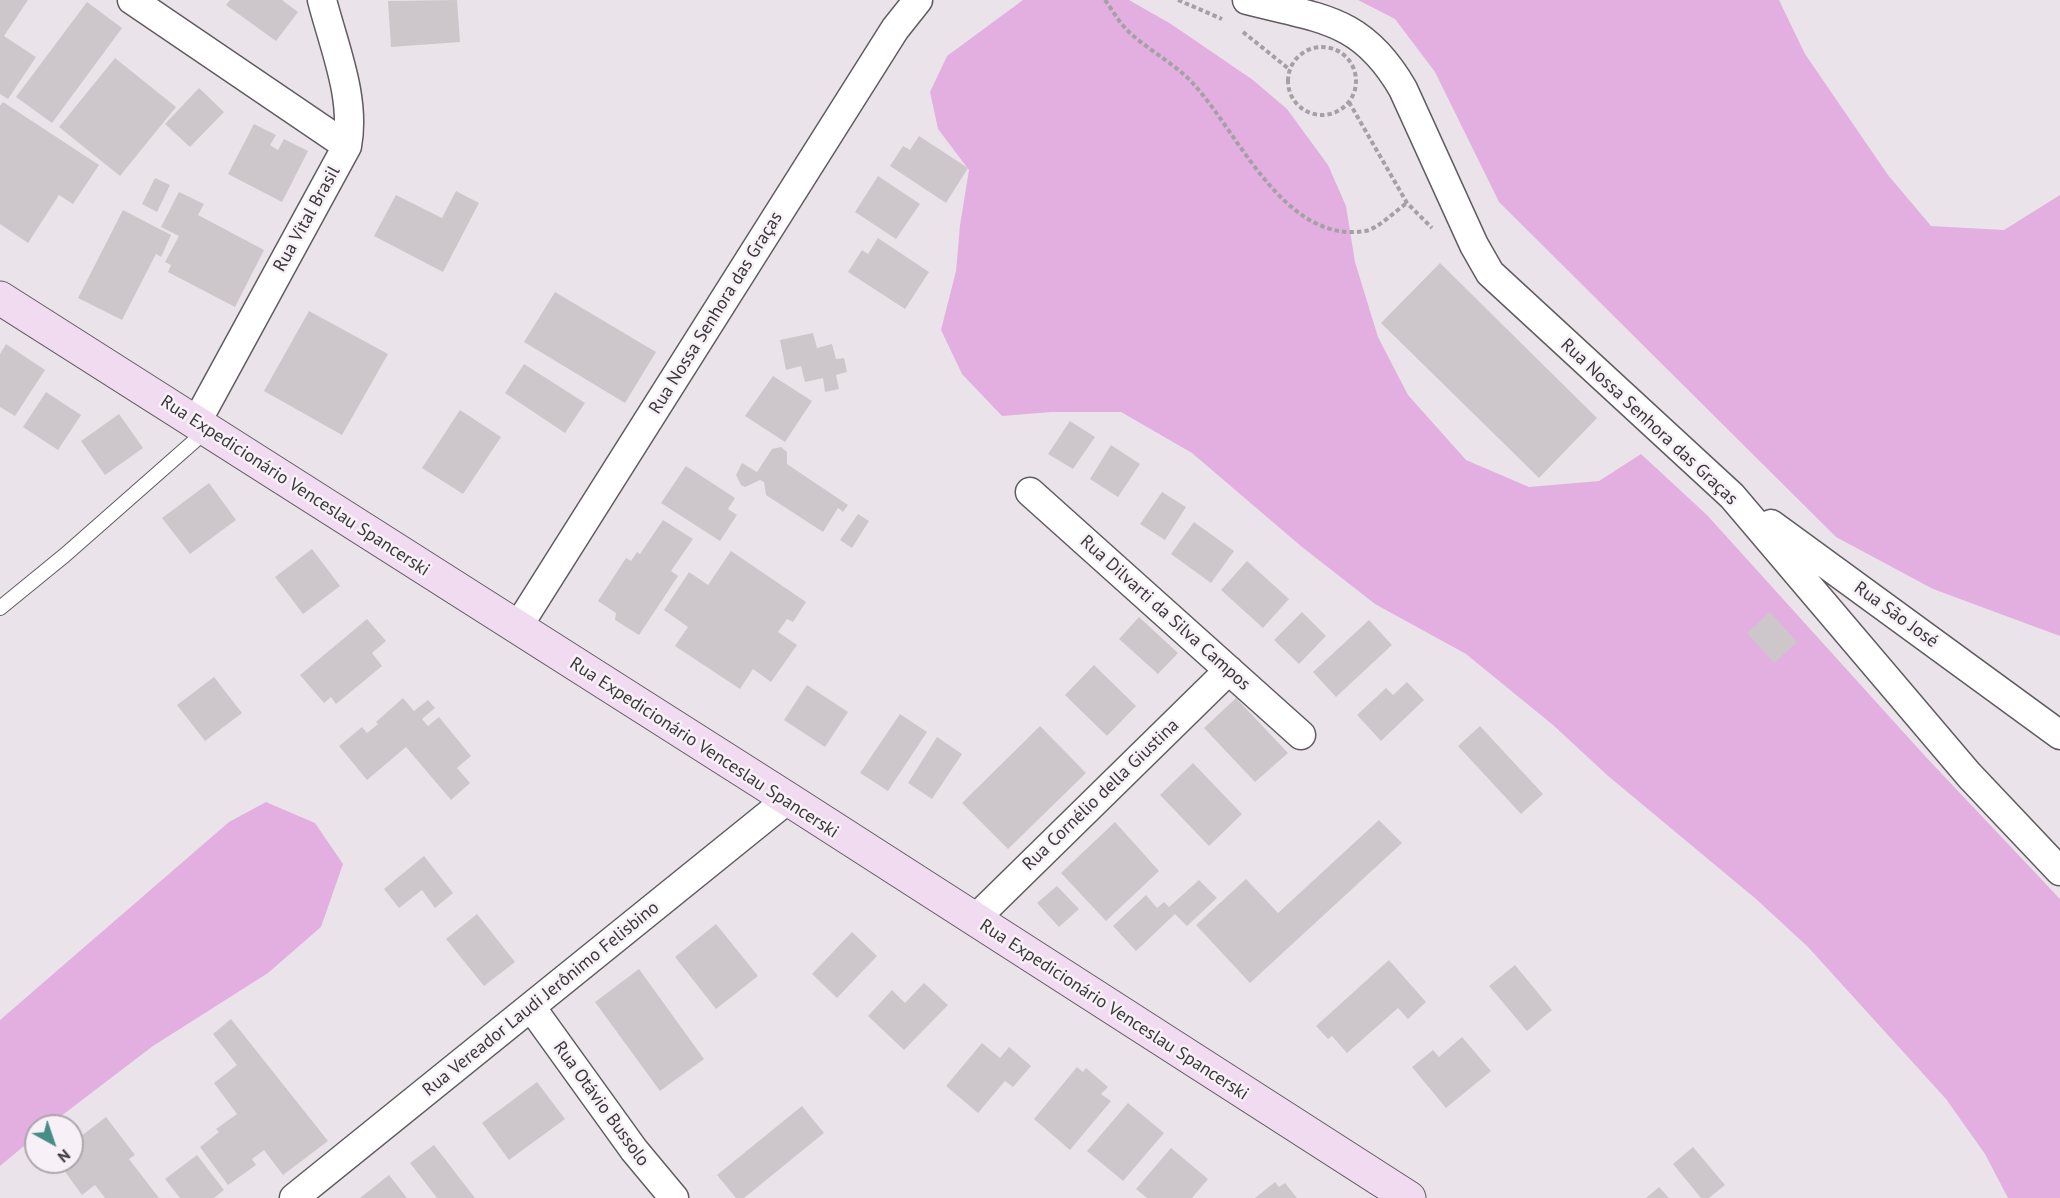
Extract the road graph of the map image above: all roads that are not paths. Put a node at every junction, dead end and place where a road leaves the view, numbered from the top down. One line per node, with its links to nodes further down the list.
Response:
1 (132, 0): 5 (street)
2 (322, 0): 5 (street, Rua Vital Brasil)
3 (918, 0): 11 (street, Rua Nossa Senhora das Graças)
4 (1247, 0): 9 (street, Rua Nossa Senhora das Graças)
5 (347, 146): 7 (street, Rua Vital Brasil)
6 (0, 298): 7 (street, Rua Expedicionário Venceslau Spancerski)
7 (202, 427): 10 (lane); 11 (street, Rua Expedicionário Venceslau Spancerski)
8 (1030, 492): 12 (street, Rua Dilvarti da Silva Campos)
9 (1732, 496): 14 (street, Rua São José); 16 (street, Rua Nossa Senhora das Graças)
10 (0, 608)
11 (517, 628): 15 (street, Rua Expedicionário Venceslau Spancerski)
12 (1229, 670): 13 (street, Rua Dilvarti da Silva Campos); 17 (street, Rua Cornélio della Giustina)
13 (1301, 735)
14 (2060, 735)
15 (788, 799): 17 (street, Rua Expedicionário Venceslau Spancerski); 18 (street, Rua Vereador Laudi Jerônimo Felisbino)
16 (2060, 871)
17 (974, 920): 21 (street, Rua Expedicionário Venceslau Spancerski)
18 (531, 1007): 19 (street, Rua Vereador Laudi Jerônimo Felisbino); 20 (street, Rua Otávio Bussolo)
19 (294, 1198)
20 (674, 1198)
21 (1409, 1198)

